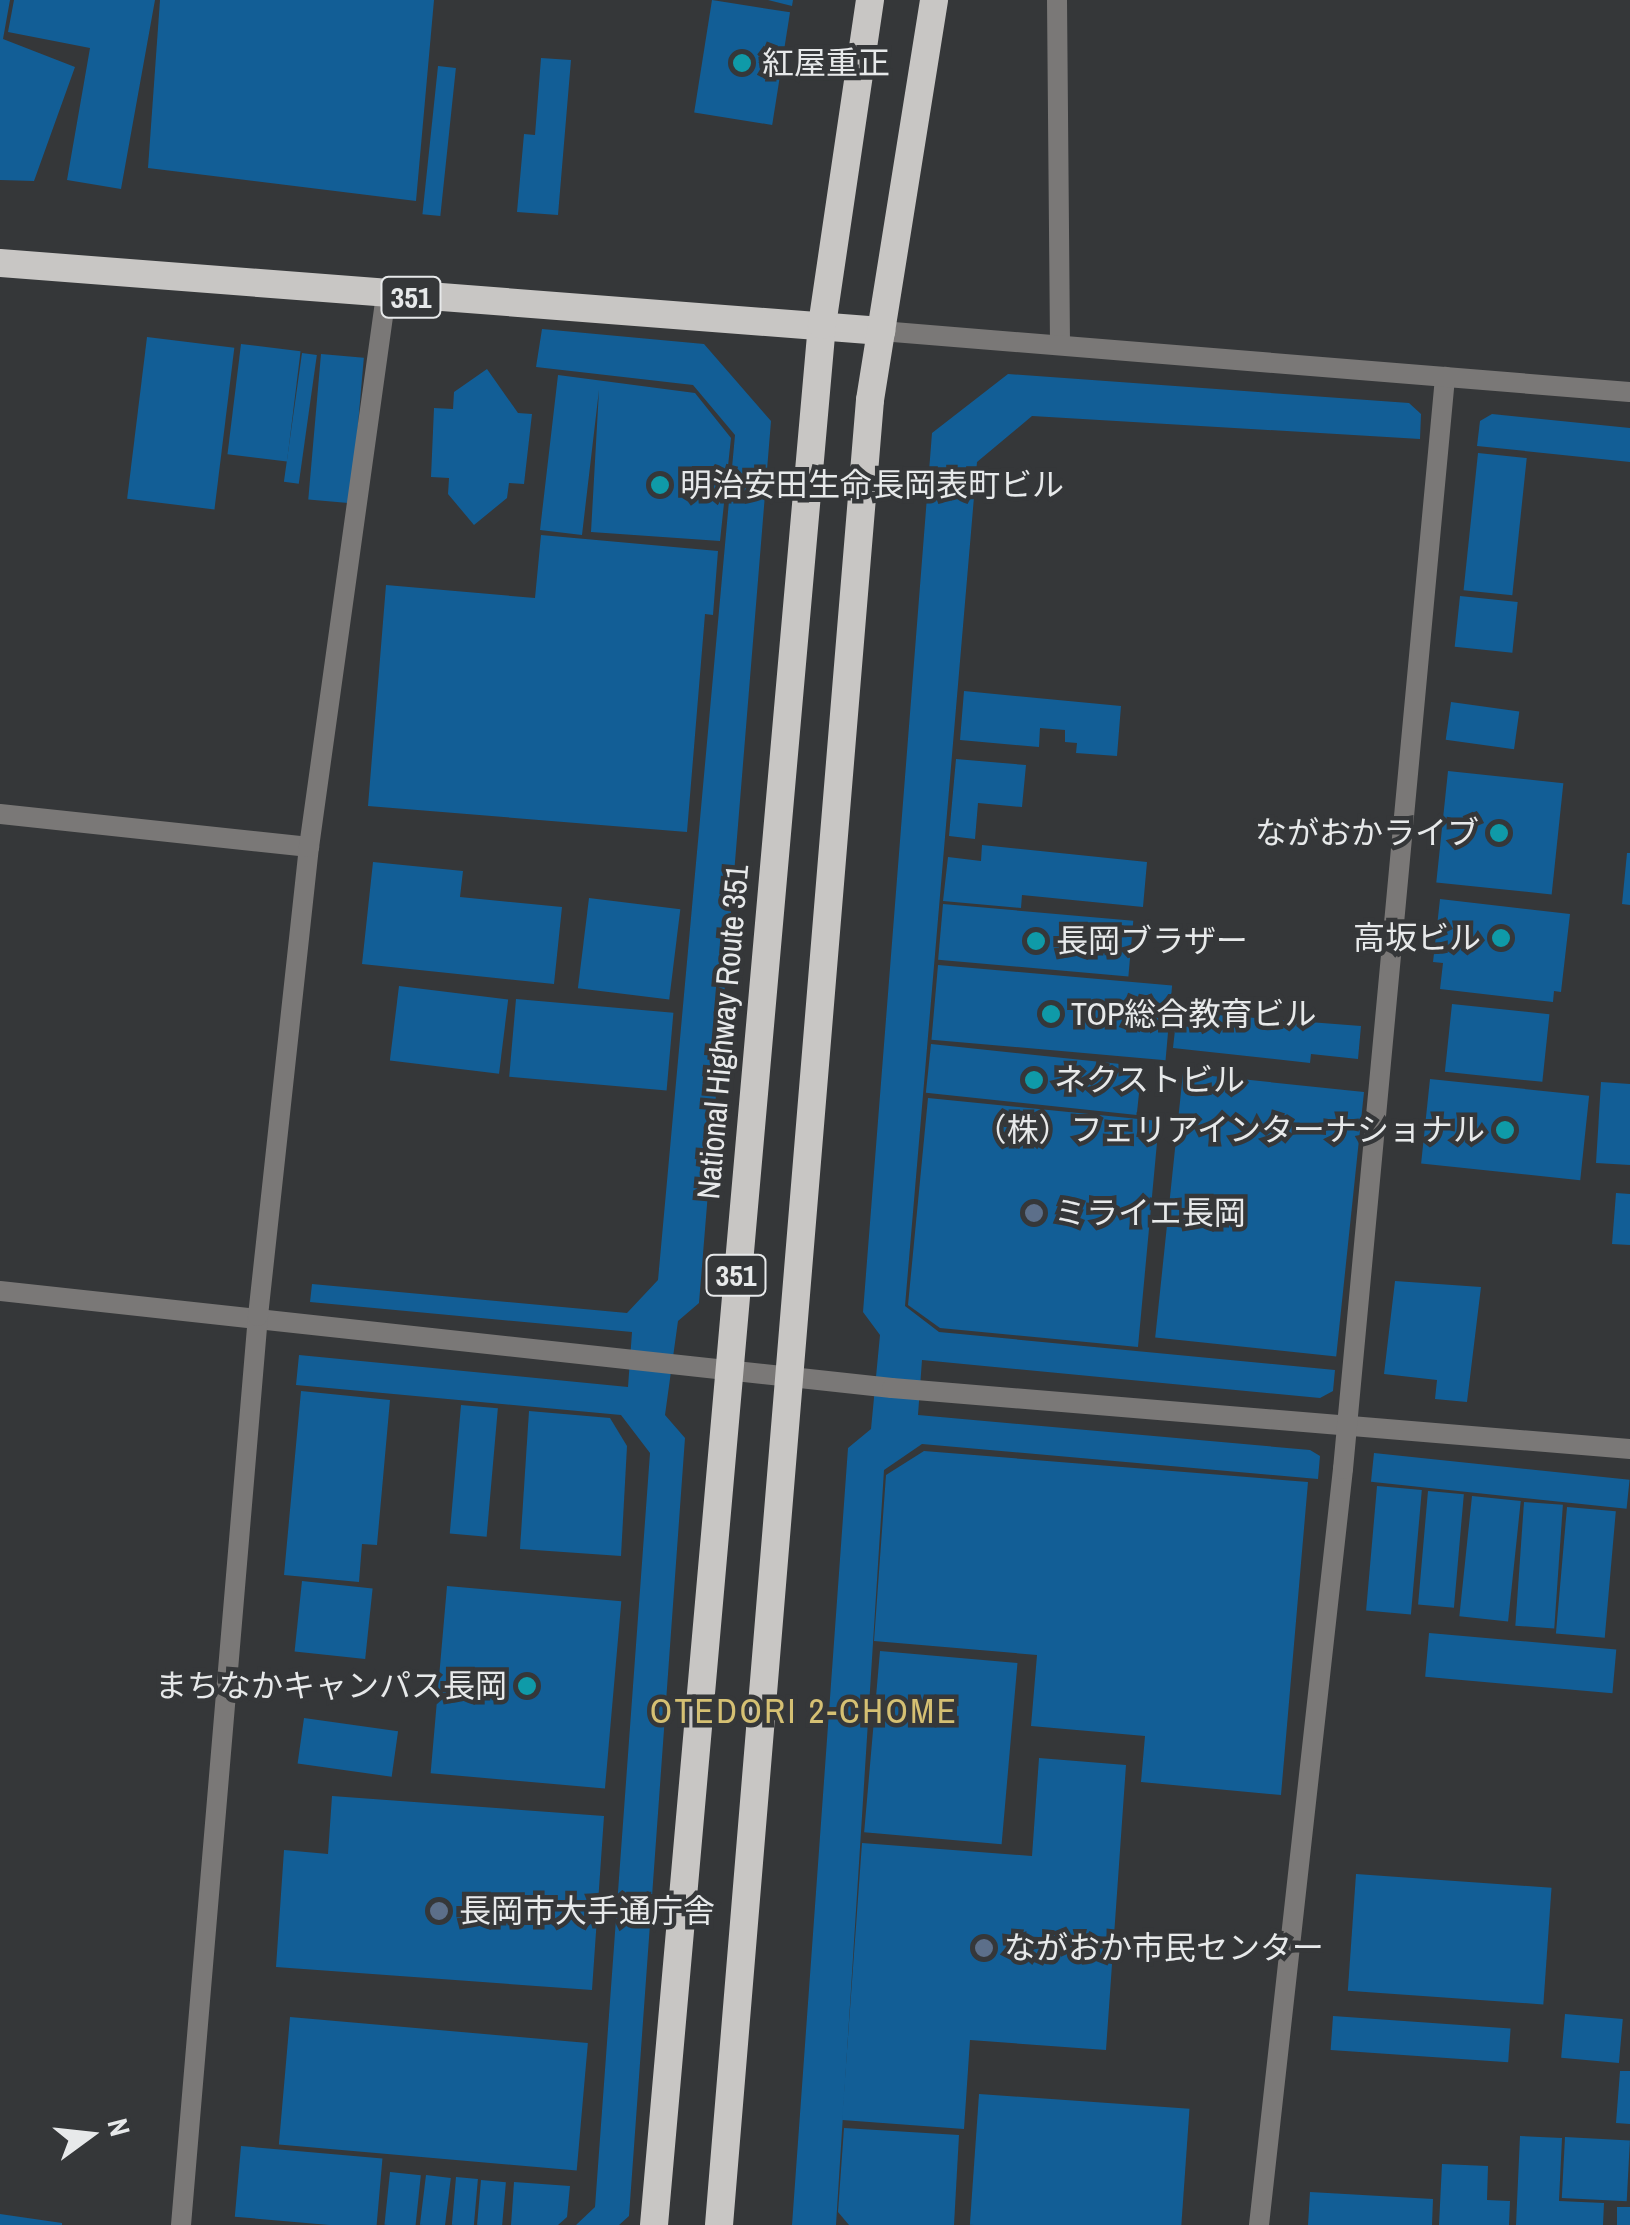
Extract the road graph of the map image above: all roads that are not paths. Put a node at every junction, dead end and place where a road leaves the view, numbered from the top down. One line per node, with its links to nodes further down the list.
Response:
1 (870, 0): 6 (highway, National Highway Route 351 / 351)
2 (934, 0): 7 (highway, 351)
3 (1057, 0): 8 (street)
4 (0, 263): 5 (highway, 351)
5 (386, 295): 6 (highway, 351); 12 (street)
6 (822, 324): 7 (highway, 351); 15 (highway, National Highway Route 351 / 351)
7 (881, 330): 8 (street); 16 (highway, 351)
8 (1060, 342): 9 (street)
9 (1445, 377): 10 (street); 17 (street)
10 (1630, 392)
11 (0, 814): 12 (street)
12 (309, 847): 14 (street)
13 (0, 1291): 14 (street)
14 (258, 1316): 15 (street); 19 (street)
15 (728, 1371): 16 (street); 20 (highway, National Highway Route 351 / 351)
16 (791, 1376): 17 (street); 21 (highway, 351)
17 (1344, 1427): 18 (street); 22 (street)
18 (1630, 1449)
19 (181, 2225)
20 (654, 2225)
21 (719, 2225)
22 (1258, 2225)

